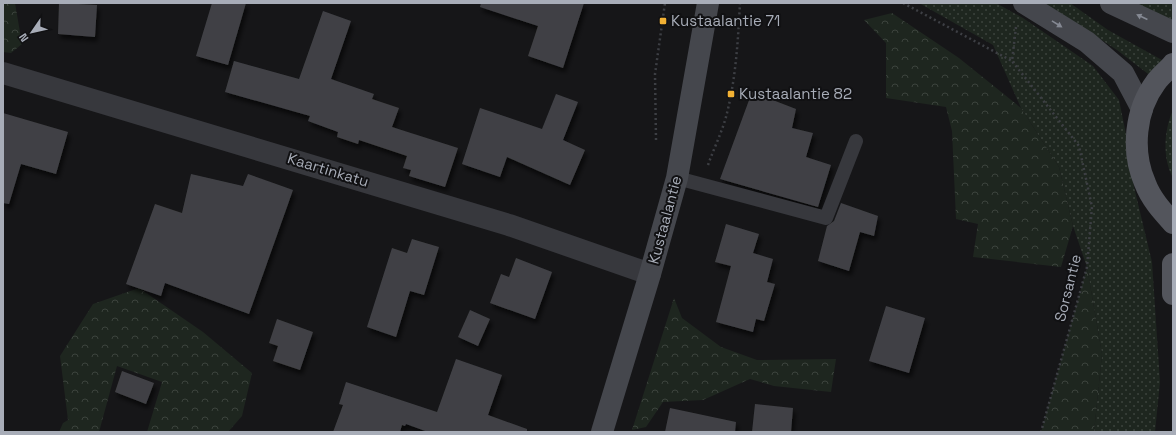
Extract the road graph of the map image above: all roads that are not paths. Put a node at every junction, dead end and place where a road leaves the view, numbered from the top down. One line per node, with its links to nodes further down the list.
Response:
1 (708, 3): 9 (main road, Kustaalantie)
2 (1024, 3): 7 (main road, one-way to 7)
3 (1111, 3): 4 (main road, one-way to 3)
4 (1173, 32)
5 (1173, 64): 7 (main road)
6 (3, 73): 12 (street, Kaartinkatu)
7 (1142, 109): 10 (main road)
8 (856, 142): 9 (lane)
9 (677, 178): 12 (main road, Kustaalantie)
10 (1173, 223)
11 (1173, 264): 13 (main road)
12 (650, 274): 14 (main road, Kustaalantie)
13 (1173, 294)
14 (602, 432)

